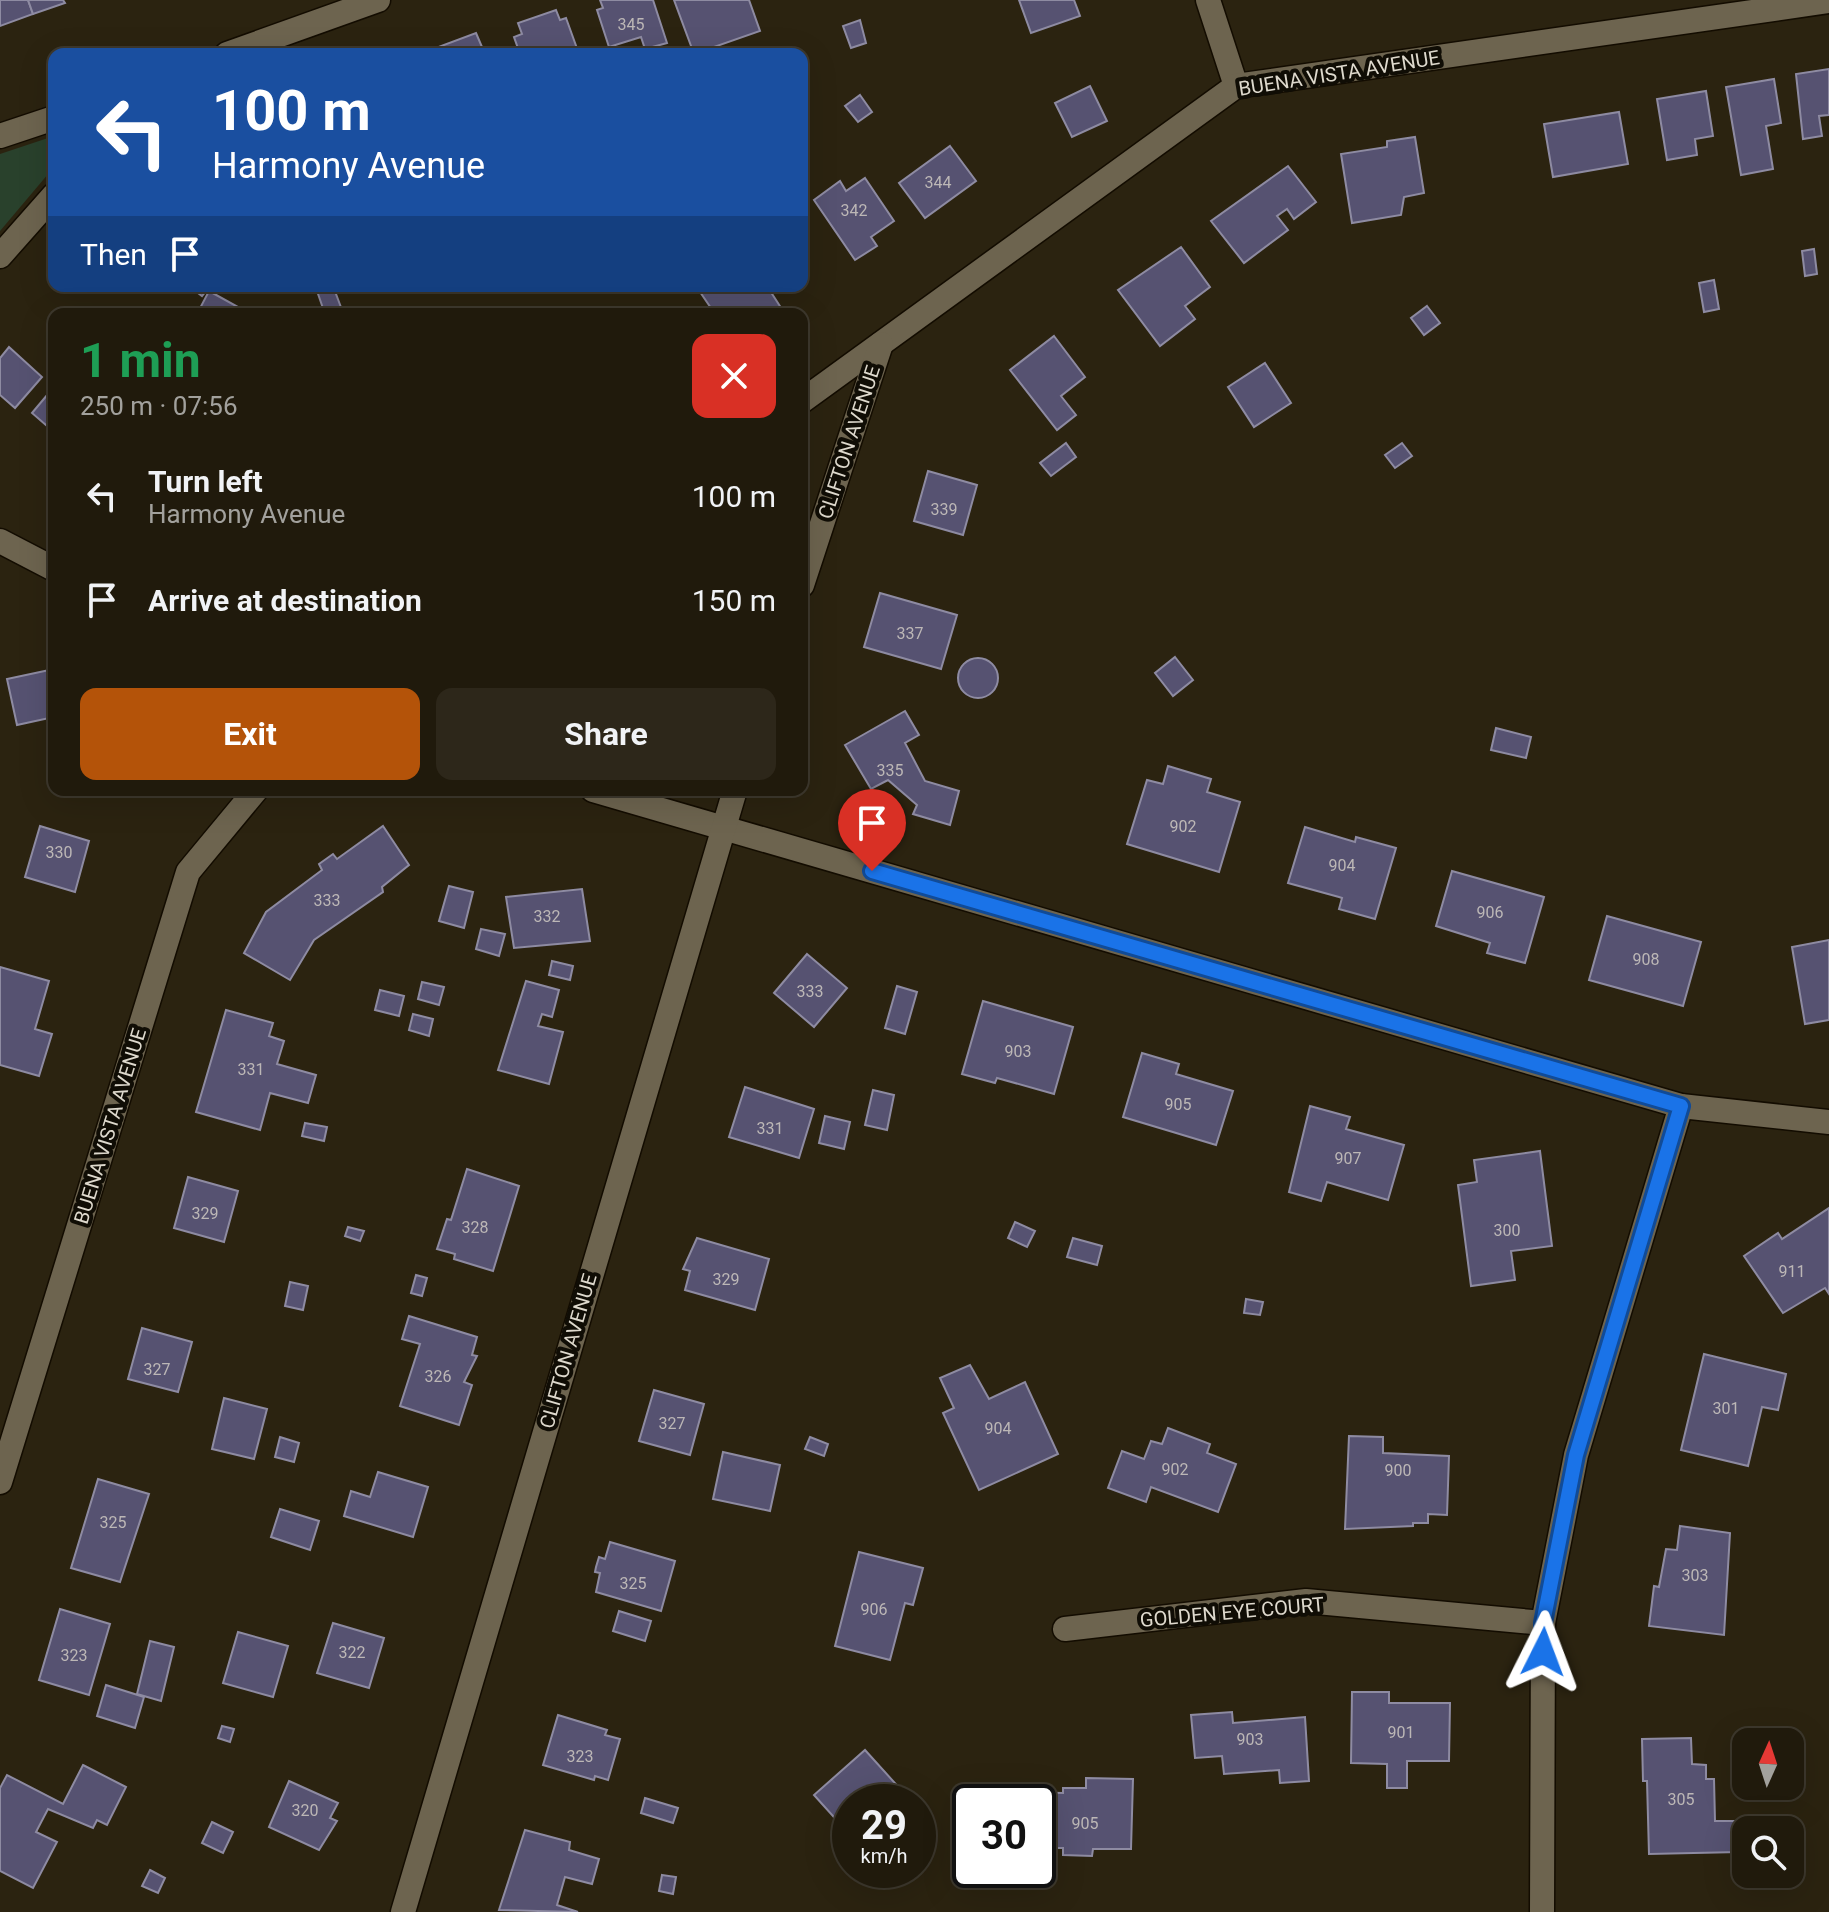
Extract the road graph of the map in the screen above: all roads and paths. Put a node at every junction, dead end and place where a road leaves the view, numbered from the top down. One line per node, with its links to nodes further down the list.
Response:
1 (378, 0): 4 (street)
2 (1208, 0): 5 (street)
3 (1829, 1): 5 (street, BUENA VISTA AVENUE)
4 (244, 48)
5 (1236, 86): 10 (street, BUENA VISTA AVENUE)
6 (48, 120): 7 (street)
7 (0, 136)
8 (48, 202): 9 (street)
9 (0, 256)
10 (881, 344): 11 (street, BUENA VISTA AVENUE); 14 (street, CLIFTON AVENUE)
11 (808, 397)
12 (0, 541): 13 (street)
13 (48, 566)
14 (808, 567)
15 (251, 796): 21 (street, BUENA VISTA AVENUE)
16 (613, 796): 18 (street)
17 (733, 796): 18 (street, CLIFTON AVENUE)
18 (722, 828): 19 (street); 24 (street, CLIFTON AVENUE)
19 (1681, 1106): 20 (street); 22 (street)
20 (1829, 1122)
21 (0, 1482)
22 (1543, 1623): 23 (street, GOLDEN EYE COURT); 25 (street)
23 (1065, 1629)
24 (403, 1912)
25 (1542, 1912)

